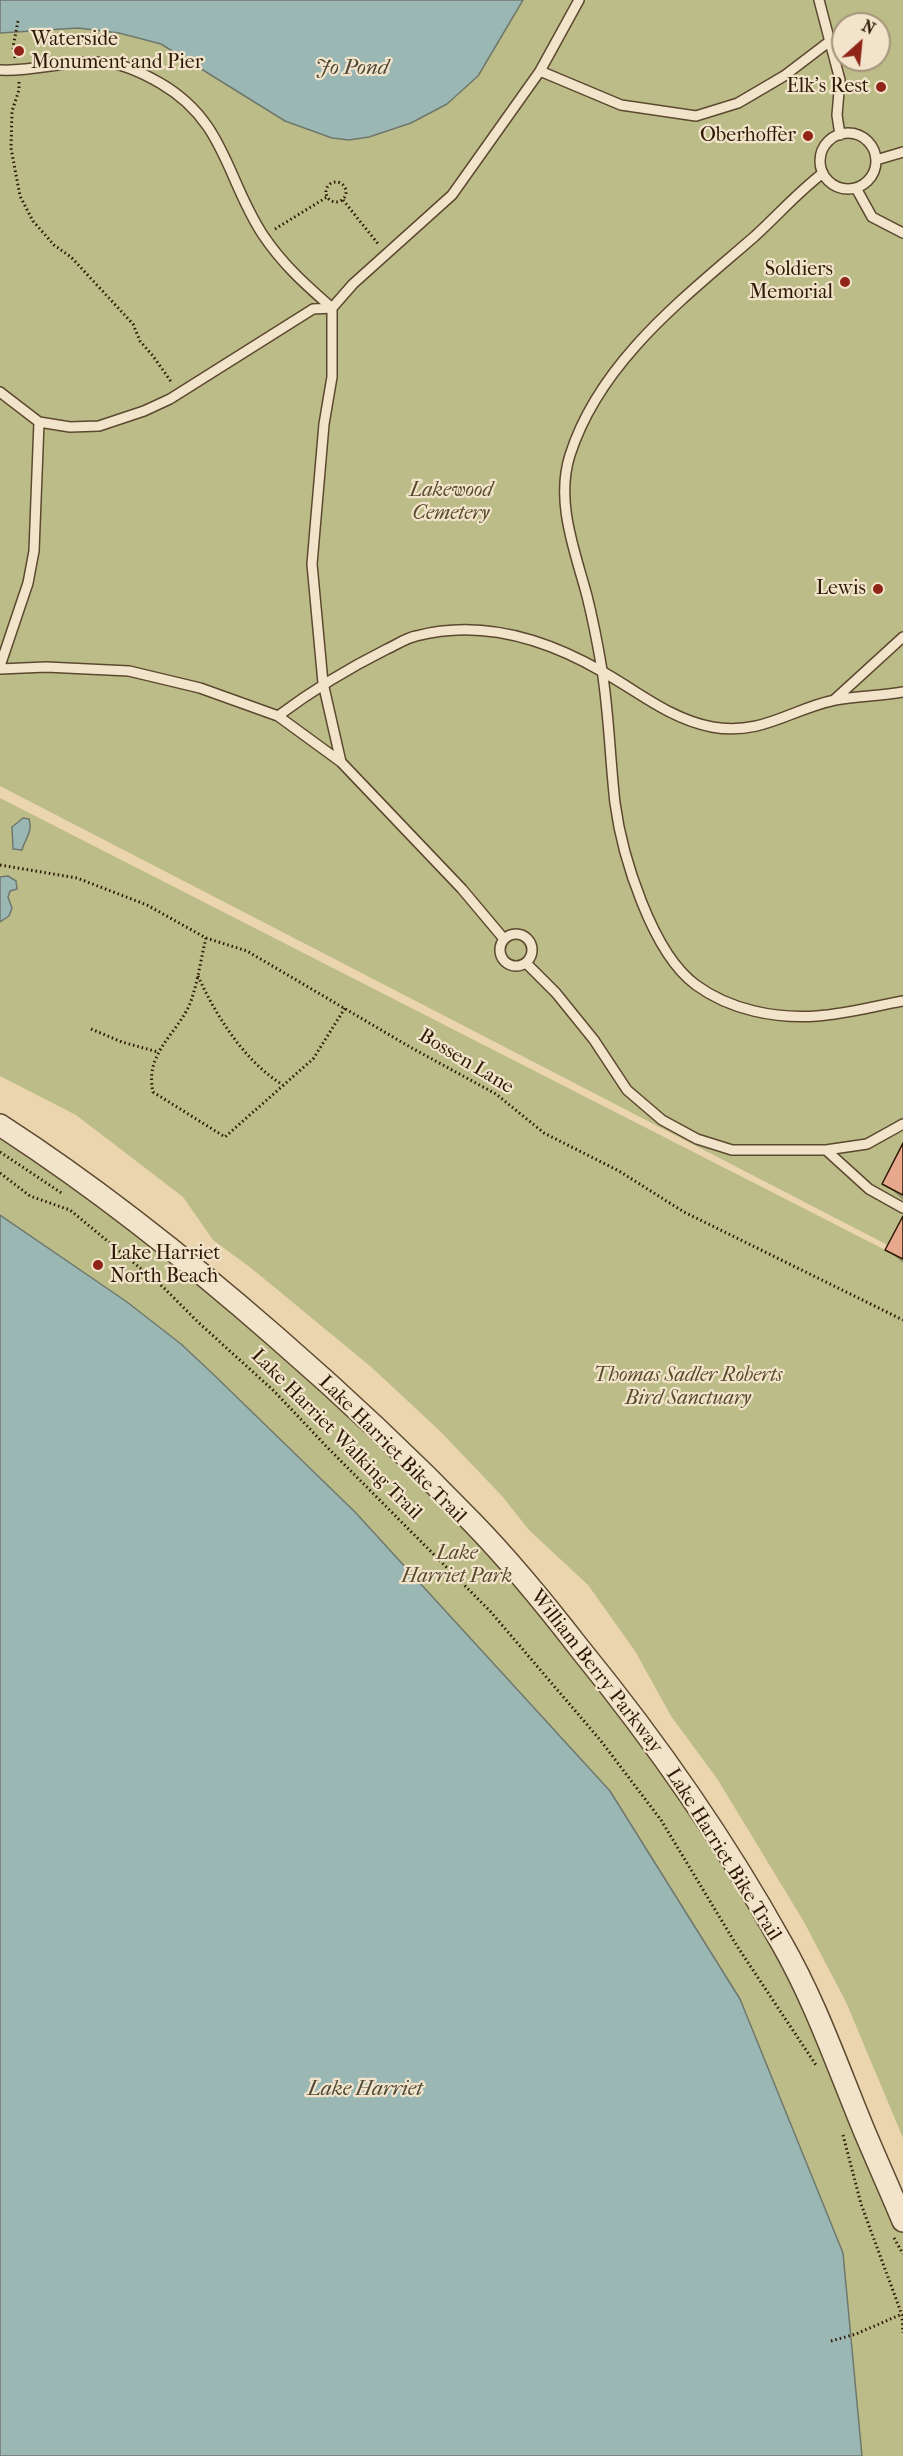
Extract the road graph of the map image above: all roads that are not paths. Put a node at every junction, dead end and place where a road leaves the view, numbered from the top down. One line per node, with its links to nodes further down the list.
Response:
1 (579, 0): 5 (lane)
2 (819, 0): 3 (lane)
3 (831, 41): 5 (lane)
4 (0, 70): 13 (lane)
5 (540, 70): 13 (lane)
6 (838, 72): 7 (lane)
7 (840, 135): 9 (lane); 10 (lane)
8 (903, 152): 9 (lane)
9 (876, 160): 11 (lane)
10 (823, 173): 11 (lane); 18 (lane)
11 (856, 188): 12 (lane)
12 (903, 233)
13 (332, 308): 15 (lane); 19 (lane)
14 (0, 392): 15 (lane)
15 (39, 422): 17 (lane)
16 (903, 637): 21 (lane)
17 (0, 667): 22 (lane)
18 (602, 671): 19 (lane); 21 (lane); 26 (lane)
19 (323, 683): 22 (lane); 23 (lane)
20 (903, 692): 21 (lane)
21 (834, 700)
22 (278, 716): 23 (lane)
23 (341, 762): 24 (lane)
24 (504, 939): 25 (lane); 25 (lane)
25 (526, 963): 29 (lane)
26 (903, 1001)
27 (903, 1124): 29 (lane)
28 (0, 1125): 31 (street, William Berry Parkway)
29 (826, 1150): 30 (lane)
30 (903, 1208)
31 (898, 2229)

